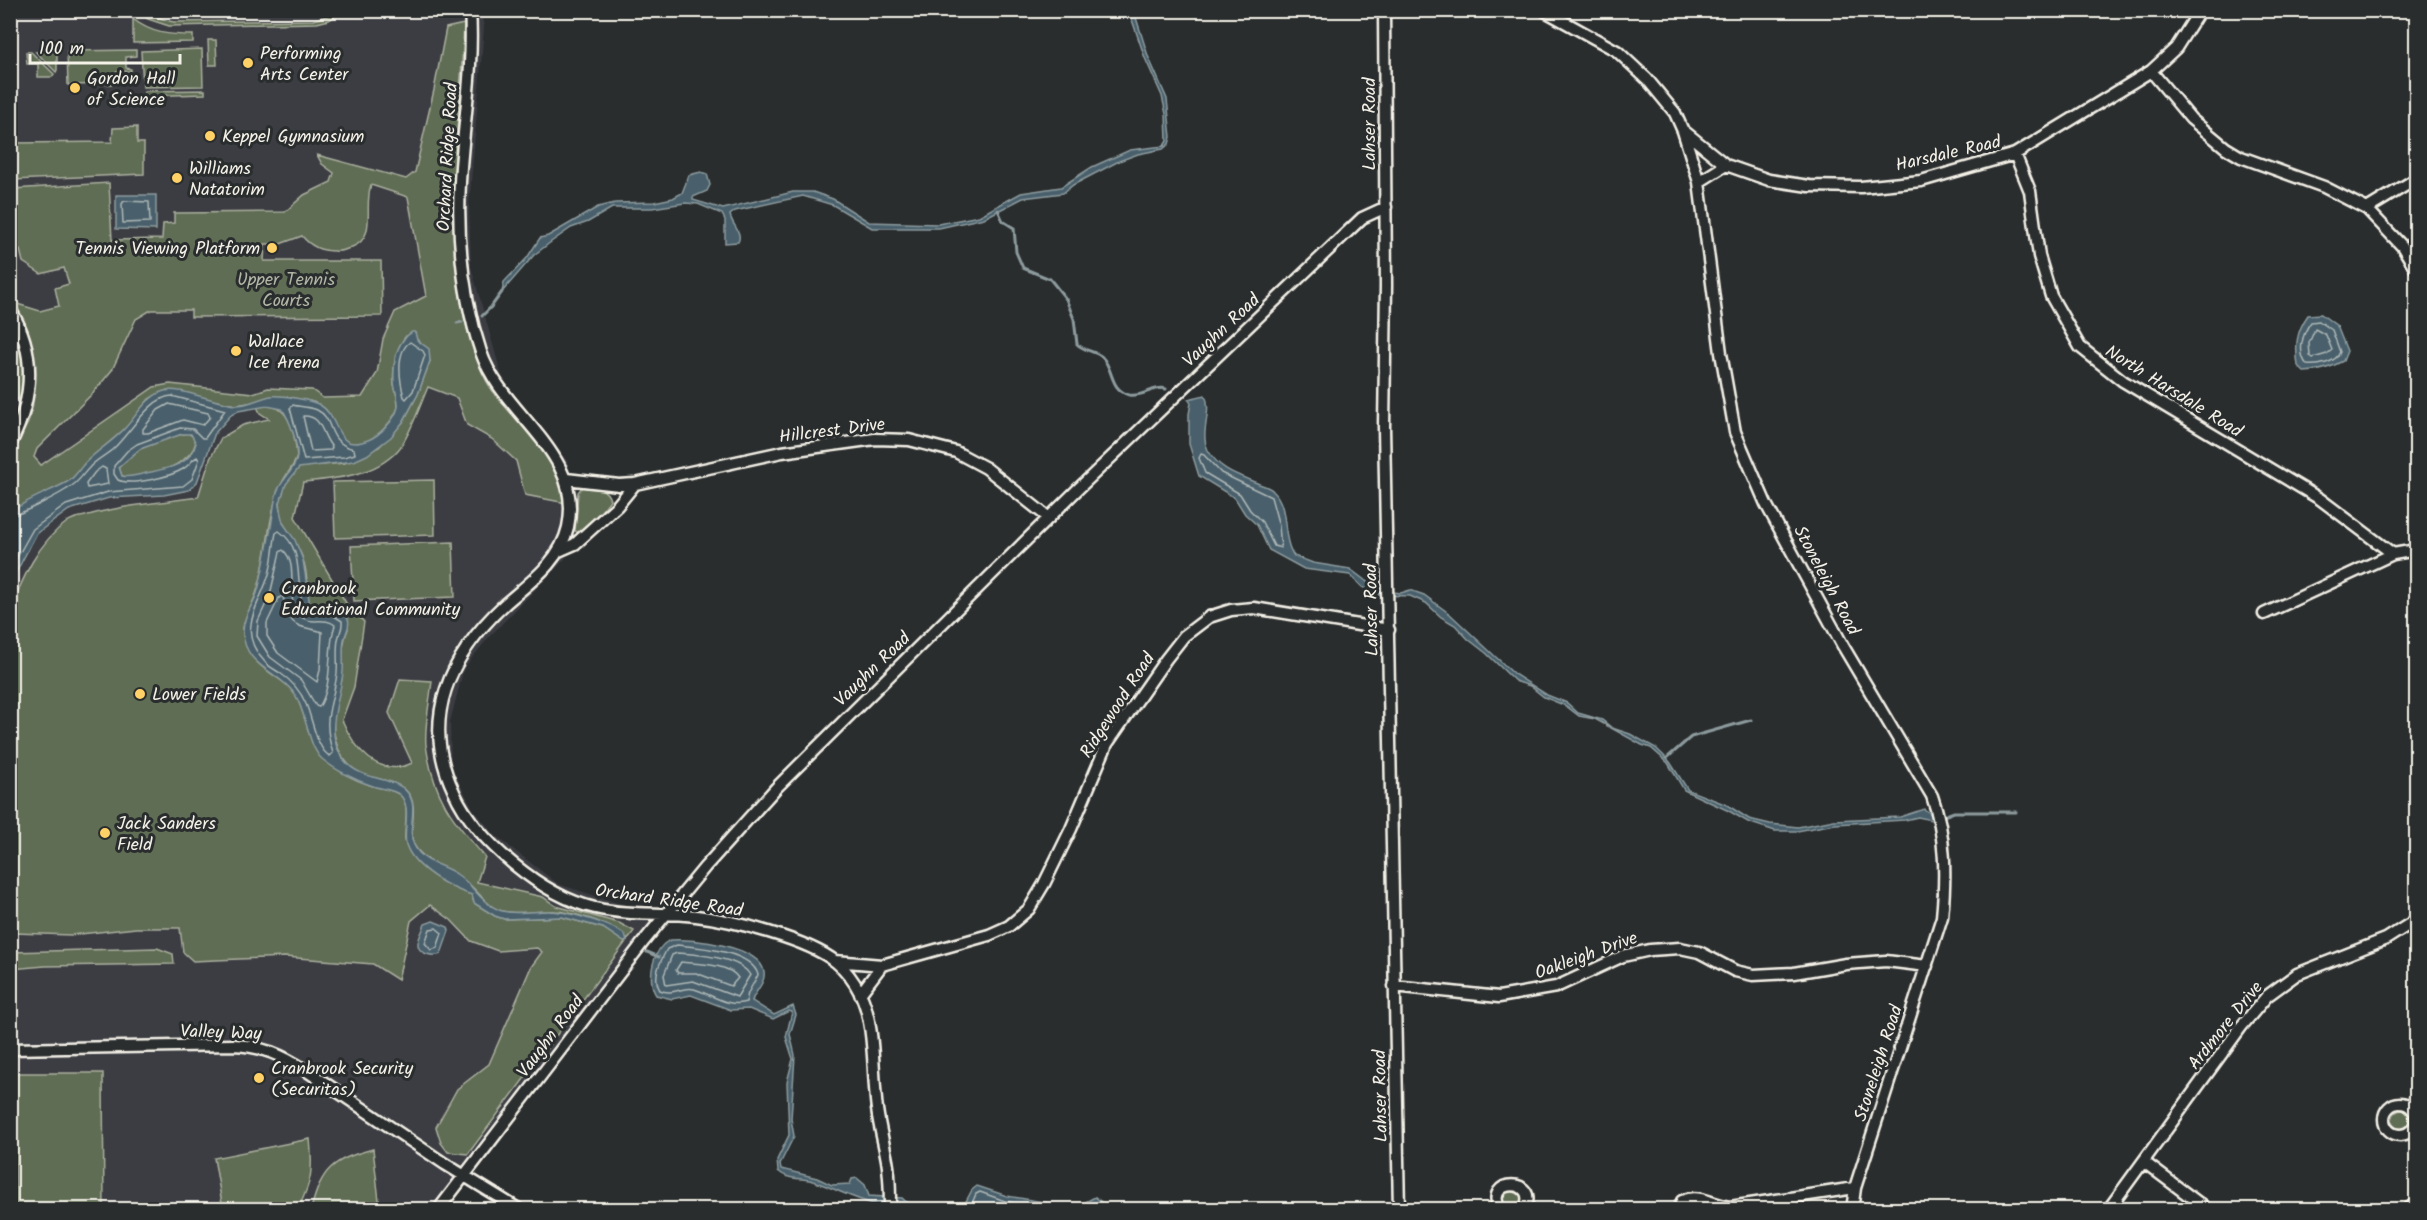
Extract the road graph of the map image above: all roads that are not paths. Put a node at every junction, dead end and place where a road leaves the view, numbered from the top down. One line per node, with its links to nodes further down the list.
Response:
1 (470, 10): 16 (street, Orchard Ridge Road)
2 (1384, 10): 11 (street, Lahser Road)
3 (1543, 10): 6 (street, Stoneleigh Road)
4 (2200, 10): 5 (street, Harsdale Road)
5 (2151, 71): 7 (street, Harsdale Road); 12 (street)
6 (1683, 131): 8 (street, Harsdale Road); 10 (street, Stoneleigh Road)
7 (2015, 154): 8 (street, Harsdale Road); 21 (street, North Harsdale Road)
8 (1726, 165): 10 (street)
9 (2416, 178): 12 (street)
10 (1699, 182): 28 (street, Stoneleigh Road)
11 (1386, 207): 18 (street, Vaughn Road); 23 (street, Lahser Road)
12 (2367, 209): 13 (street)
13 (2416, 269)
14 (10, 309): 15 (street)
15 (10, 445)
16 (566, 479): 17 (street, Hillcrest Drive); 20 (street, Orchard Ridge Road)
17 (635, 484): 18 (street, Hillcrest Drive); 20 (street)
18 (1049, 518): 24 (street, Vaughn Road)
19 (2416, 550): 21 (street)
20 (559, 551): 24 (street, Orchard Ridge Road)
21 (2393, 554): 22 (street)
22 (2264, 614)
23 (1389, 630): 27 (street, Ridgewood Road); 29 (street, Lahser Road)
24 (665, 914): 26 (street, Orchard Ridge Road); 33 (street, Vaughn Road)
25 (2416, 920): 32 (street, Ardmore Drive)
26 (835, 961): 27 (street, Ridgewood Road); 30 (street, Orchard Ridge Road)
27 (882, 965): 30 (street)
28 (1927, 966): 29 (street, Oakleigh Drive); 34 (street, Stoneleigh Road)
29 (1394, 986): 40 (street, Lahser Road)
30 (860, 994): 39 (street, Orchard Ridge Road)
31 (10, 1049): 33 (street, Valley Way)
32 (2144, 1162): 45 (street, Ardmore Drive); 46 (street)
33 (465, 1176): 37 (street, Vaughn Road); 38 (street, Valley Way)
34 (1855, 1188): 36 (street); 44 (street, Stoneleigh Road)
35 (2416, 1203): 47 (street)
36 (1727, 1208): 43 (street)
37 (438, 1209)
38 (520, 1209)
39 (890, 1209)
40 (1399, 1209)
41 (1500, 1209): 42 (street)
42 (1524, 1209)
43 (1678, 1209)
44 (1852, 1209)
45 (2108, 1209)
46 (2208, 1209)
47 (2407, 1209)

